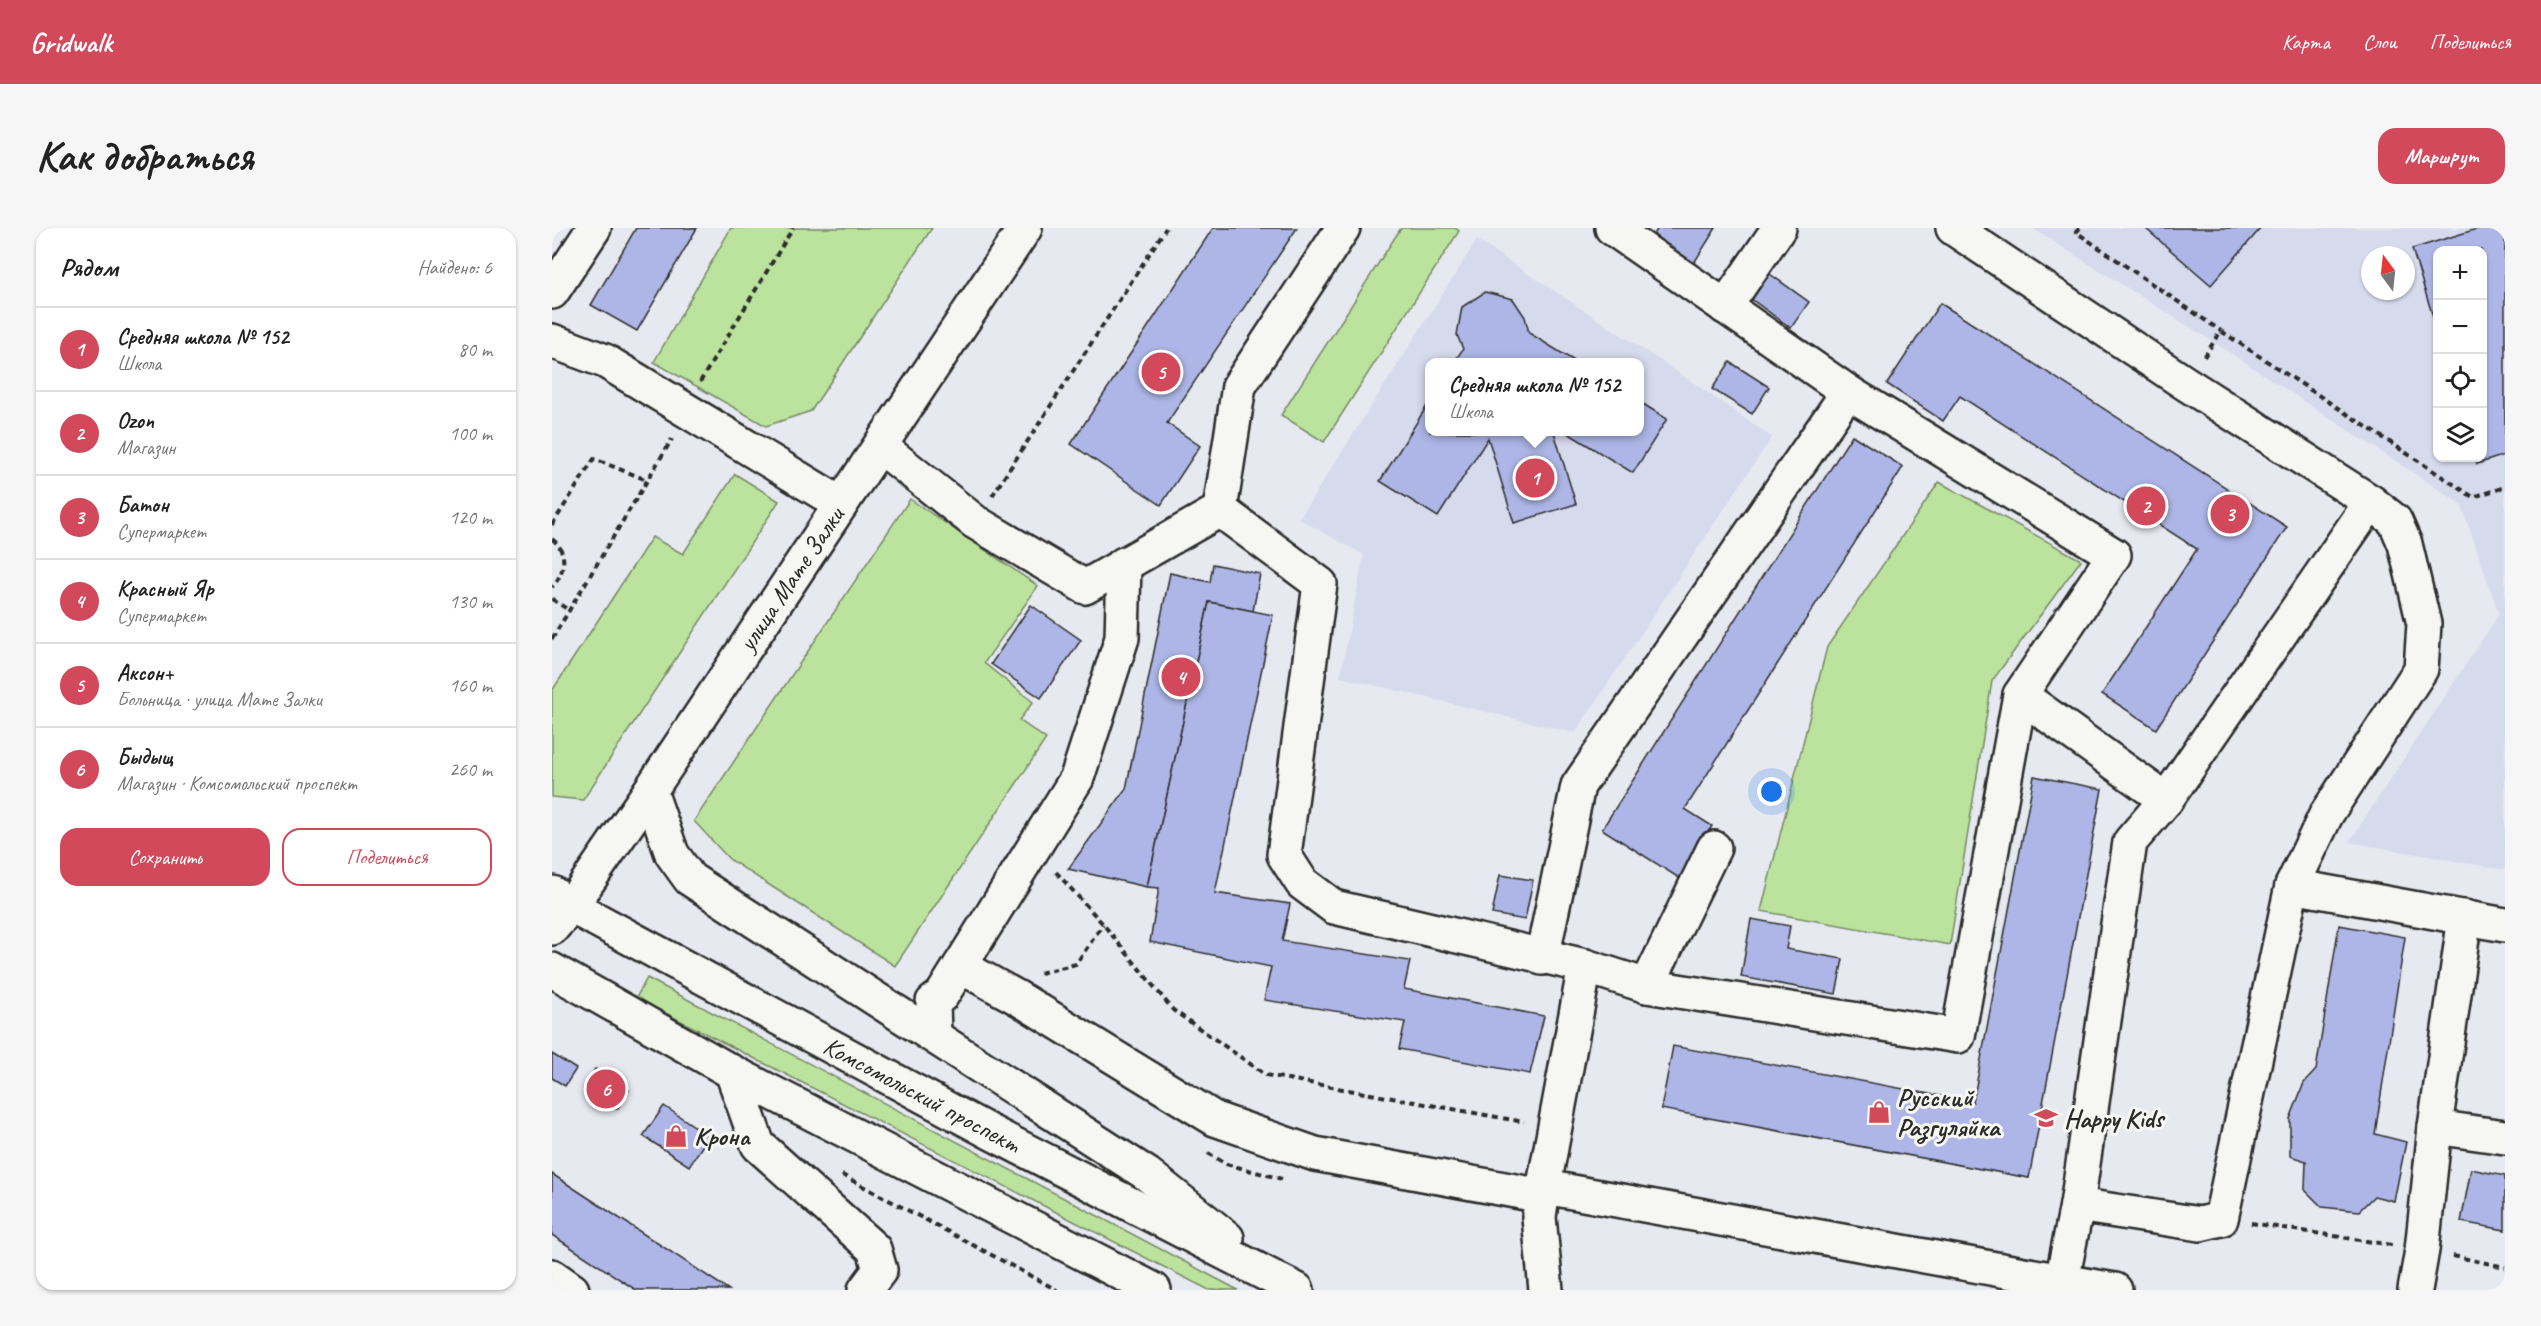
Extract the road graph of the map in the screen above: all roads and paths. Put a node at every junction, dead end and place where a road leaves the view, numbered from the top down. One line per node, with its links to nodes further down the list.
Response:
1 (594, 228): 10 (street)
2 (793, 228): 16 (path)
3 (1025, 228): 17 (street, улица Мате Залки)
4 (1166, 228): 23 (path)
5 (1343, 228): 22 (street)
6 (1612, 228): 11 (street)
7 (1779, 228): 11 (street)
8 (1953, 228): 14 (street)
9 (2080, 228): 12 (path)
10 (552, 292)
11 (1725, 307): 15 (street)
12 (2221, 331): 14 (path); 19 (path)
13 (552, 341): 16 (street)
14 (2185, 383): 20 (street)
15 (1848, 392): 31 (street); 41 (street)
16 (685, 408): 18 (path); 21 (street)
17 (881, 447): 21 (street, улица Мате Залки); 23 (street)
18 (647, 480): 24 (path); 29 (path)
19 (2505, 487)
20 (2371, 502): 33 (street); 36 (street)
21 (841, 504): 32 (street, улица Мате Залки)
22 (1220, 510): 26 (street); 41 (street)
23 (975, 522): 26 (street)
24 (552, 525)
25 (552, 539): 27 (path)
26 (1124, 564): 42 (street)
27 (552, 587)
28 (552, 599): 29 (path)
29 (570, 611): 30 (path)
30 (553, 637)
31 (2020, 695): 33 (street); 46 (street)
32 (650, 791): 37 (street, улица Мате Залки); 47 (street)
33 (2166, 800): 54 (street)
34 (1714, 848): 46 (street)
35 (1056, 872): 39 (path)
36 (2292, 886): 38 (street); 55 (street)
37 (558, 909): 60 (street, Комсомольский проспект)
38 (2465, 917): 40 (street); 50 (street)
39 (1103, 924): 45 (path); 49 (path)
40 (2505, 925)
41 (1542, 958): 43 (street)
42 (960, 966): 47 (street); 53 (street)
43 (1585, 966): 46 (street); 49 (street)
44 (552, 970): 48 (street)
45 (1036, 974)
46 (1647, 986)
47 (934, 1035): 60 (street)
48 (732, 1072): 62 (street); 64 (street)
49 (1553, 1127): 53 (street)
50 (2435, 1127): 51 (street); 56 (street)
51 (2505, 1137)
52 (836, 1172): 63 (path)
53 (1543, 1192): 59 (street); 65 (street)
54 (2077, 1205): 55 (street); 59 (street)
55 (2221, 1219): 56 (path)
56 (2422, 1250): 57 (path); 67 (street)
57 (2505, 1267)
58 (552, 1276): 61 (street)
59 (2062, 1281): 66 (street)
60 (1291, 1287)
61 (572, 1290)
62 (865, 1290)
63 (1057, 1290)
64 (1154, 1290)
65 (1546, 1290)
66 (2115, 1290)
67 (2415, 1290)

